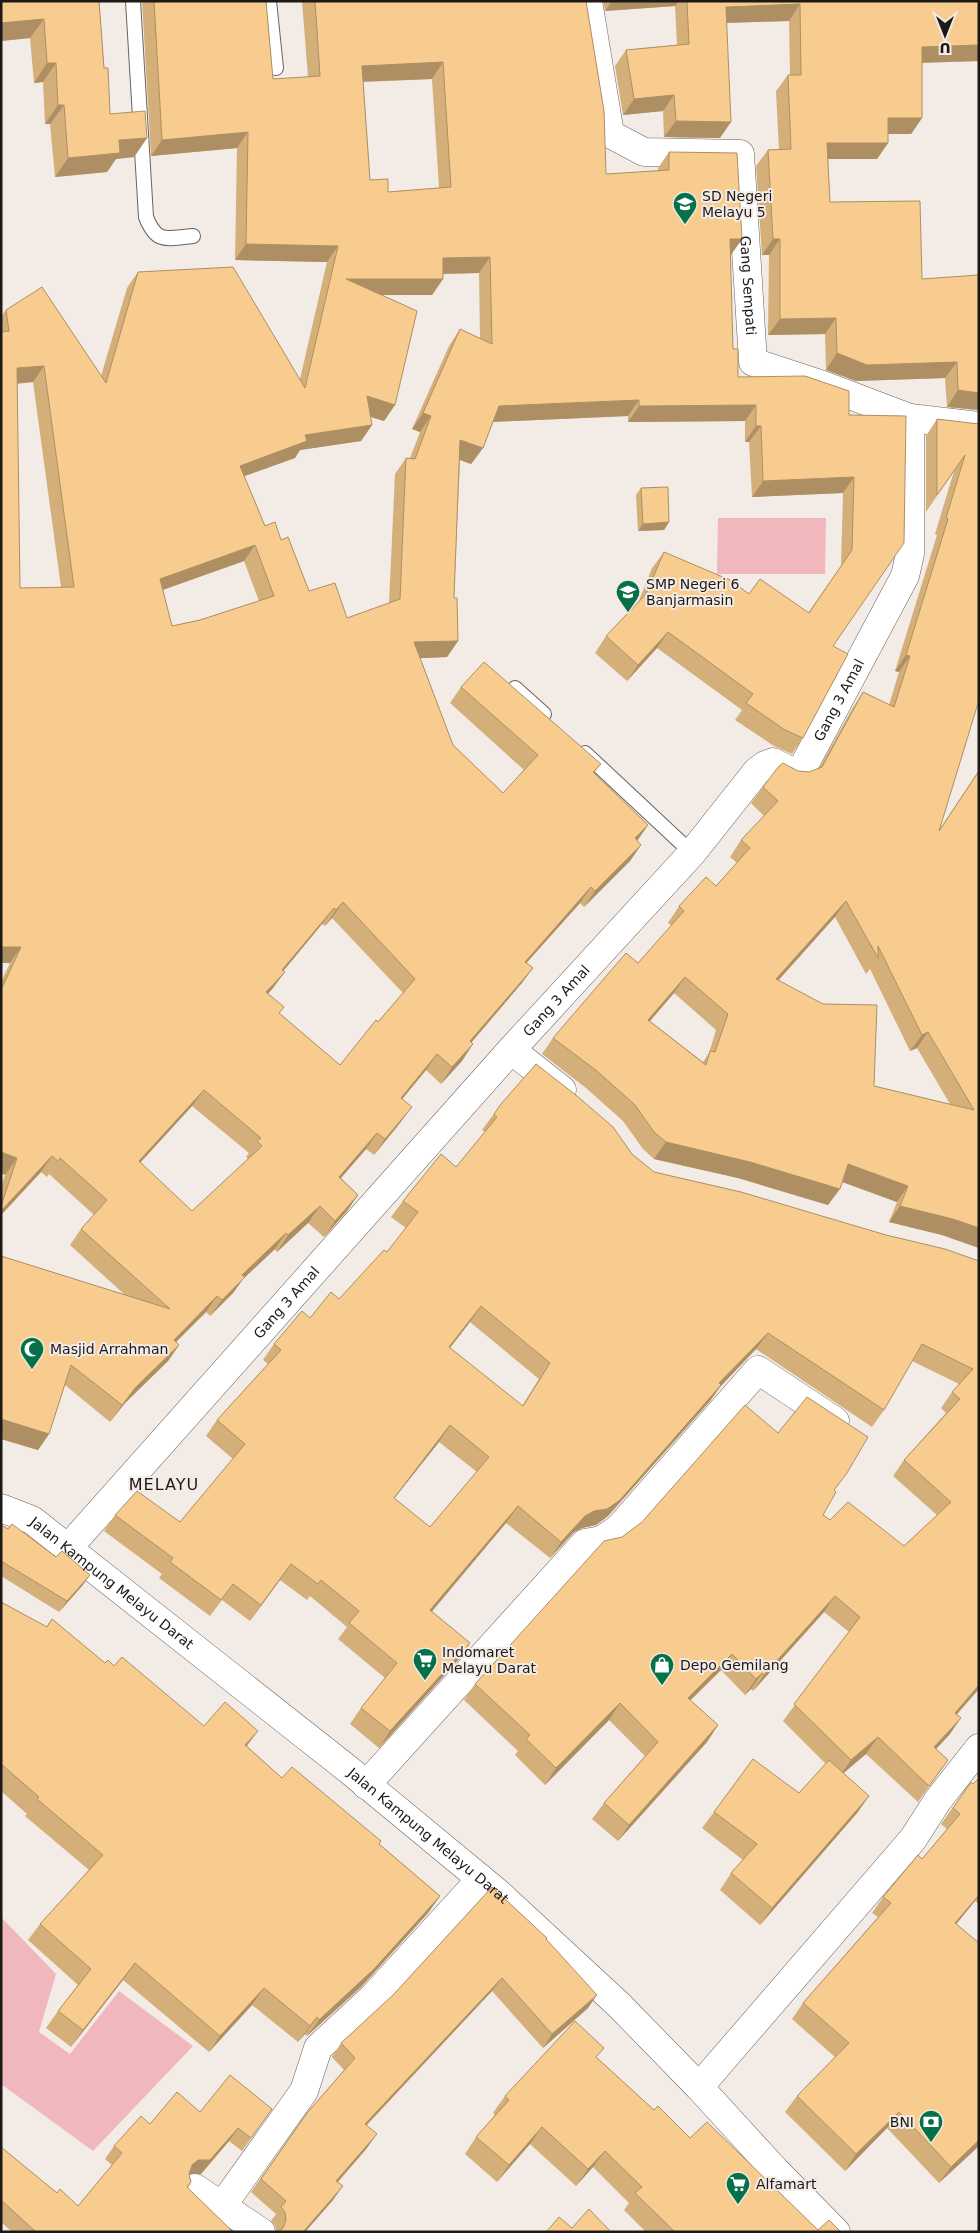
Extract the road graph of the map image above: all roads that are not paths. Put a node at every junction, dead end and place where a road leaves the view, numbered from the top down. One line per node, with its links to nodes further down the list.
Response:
1 (133, 1): 5 (lane)
2 (269, 1): 4 (lane)
3 (588, 1): 6 (street, Gang Sempati)
4 (276, 68)
5 (193, 236)
6 (910, 418): 7 (street, Gang Sempati); 11 (street, Gang 3 Amal)
7 (979, 426)
8 (515, 688): 9 (lane)
9 (550, 721)
10 (572, 741): 11 (lane)
11 (692, 853): 12 (street, Gang 3 Amal)
12 (511, 1050): 13 (street); 16 (street, Gang 3 Amal)
13 (583, 1107)
14 (855, 1434): 18 (street)
15 (1, 1508): 16 (street, Jalan Kampung Melayu Darat)
16 (67, 1549): 18 (street, Jalan Kampung Melayu Darat)
17 (976, 1756): 20 (street)
18 (366, 1785): 19 (street, Jalan Kampung Melayu Darat)
19 (481, 1879): 20 (street, Jalan Kampung Melayu Darat); 22 (street)
20 (699, 2087): 24 (street, Jalan Kampung Melayu Darat)
21 (196, 2188): 22 (street)
22 (222, 2206): 23 (street)
23 (261, 2232)
24 (836, 2232)

